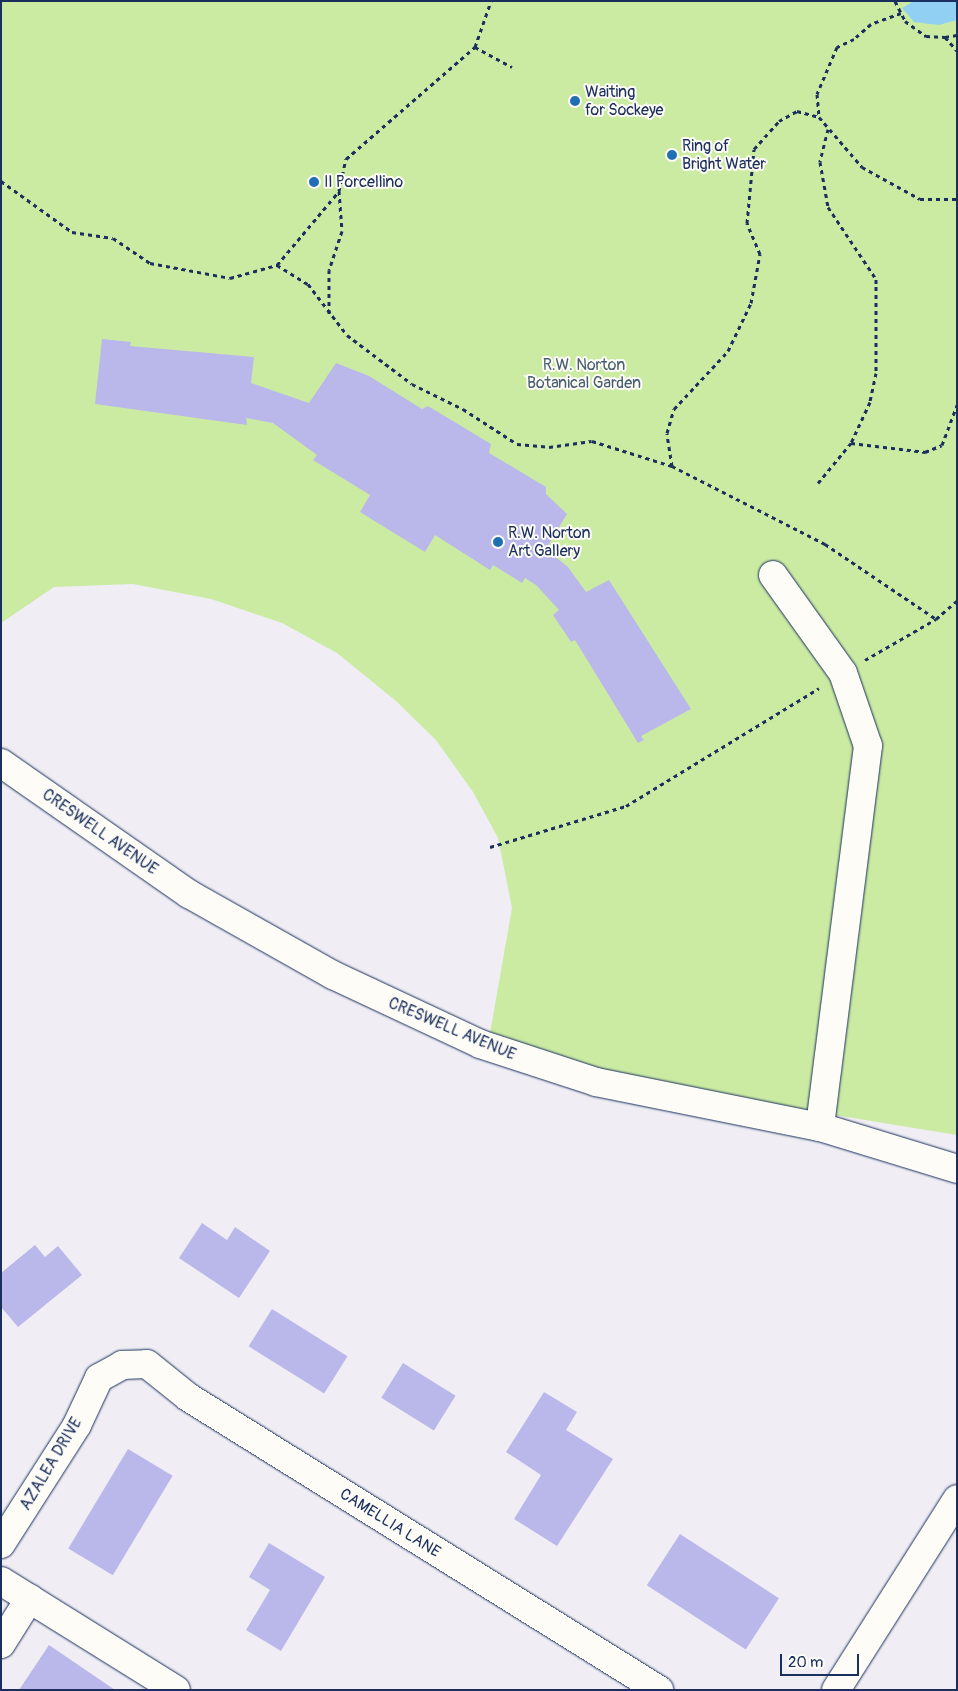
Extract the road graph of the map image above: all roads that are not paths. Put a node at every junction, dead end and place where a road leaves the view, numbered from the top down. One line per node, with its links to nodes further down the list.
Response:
1 (773, 575): 3 (street)
2 (1, 763): 3 (street, CRESWELL AVENUE)
3 (820, 1127): 4 (street, CRESWELL AVENUE)
4 (957, 1169)
5 (122, 1365): 7 (street, AZALEA DRIVE); 12 (street, CAMELLIA LANE)
6 (957, 1499): 13 (street)
7 (1, 1544)
8 (1, 1580): 9 (street)
9 (30, 1598): 10 (street); 11 (street)
10 (1, 1644)
11 (176, 1690)
12 (659, 1690)
13 (836, 1690)

